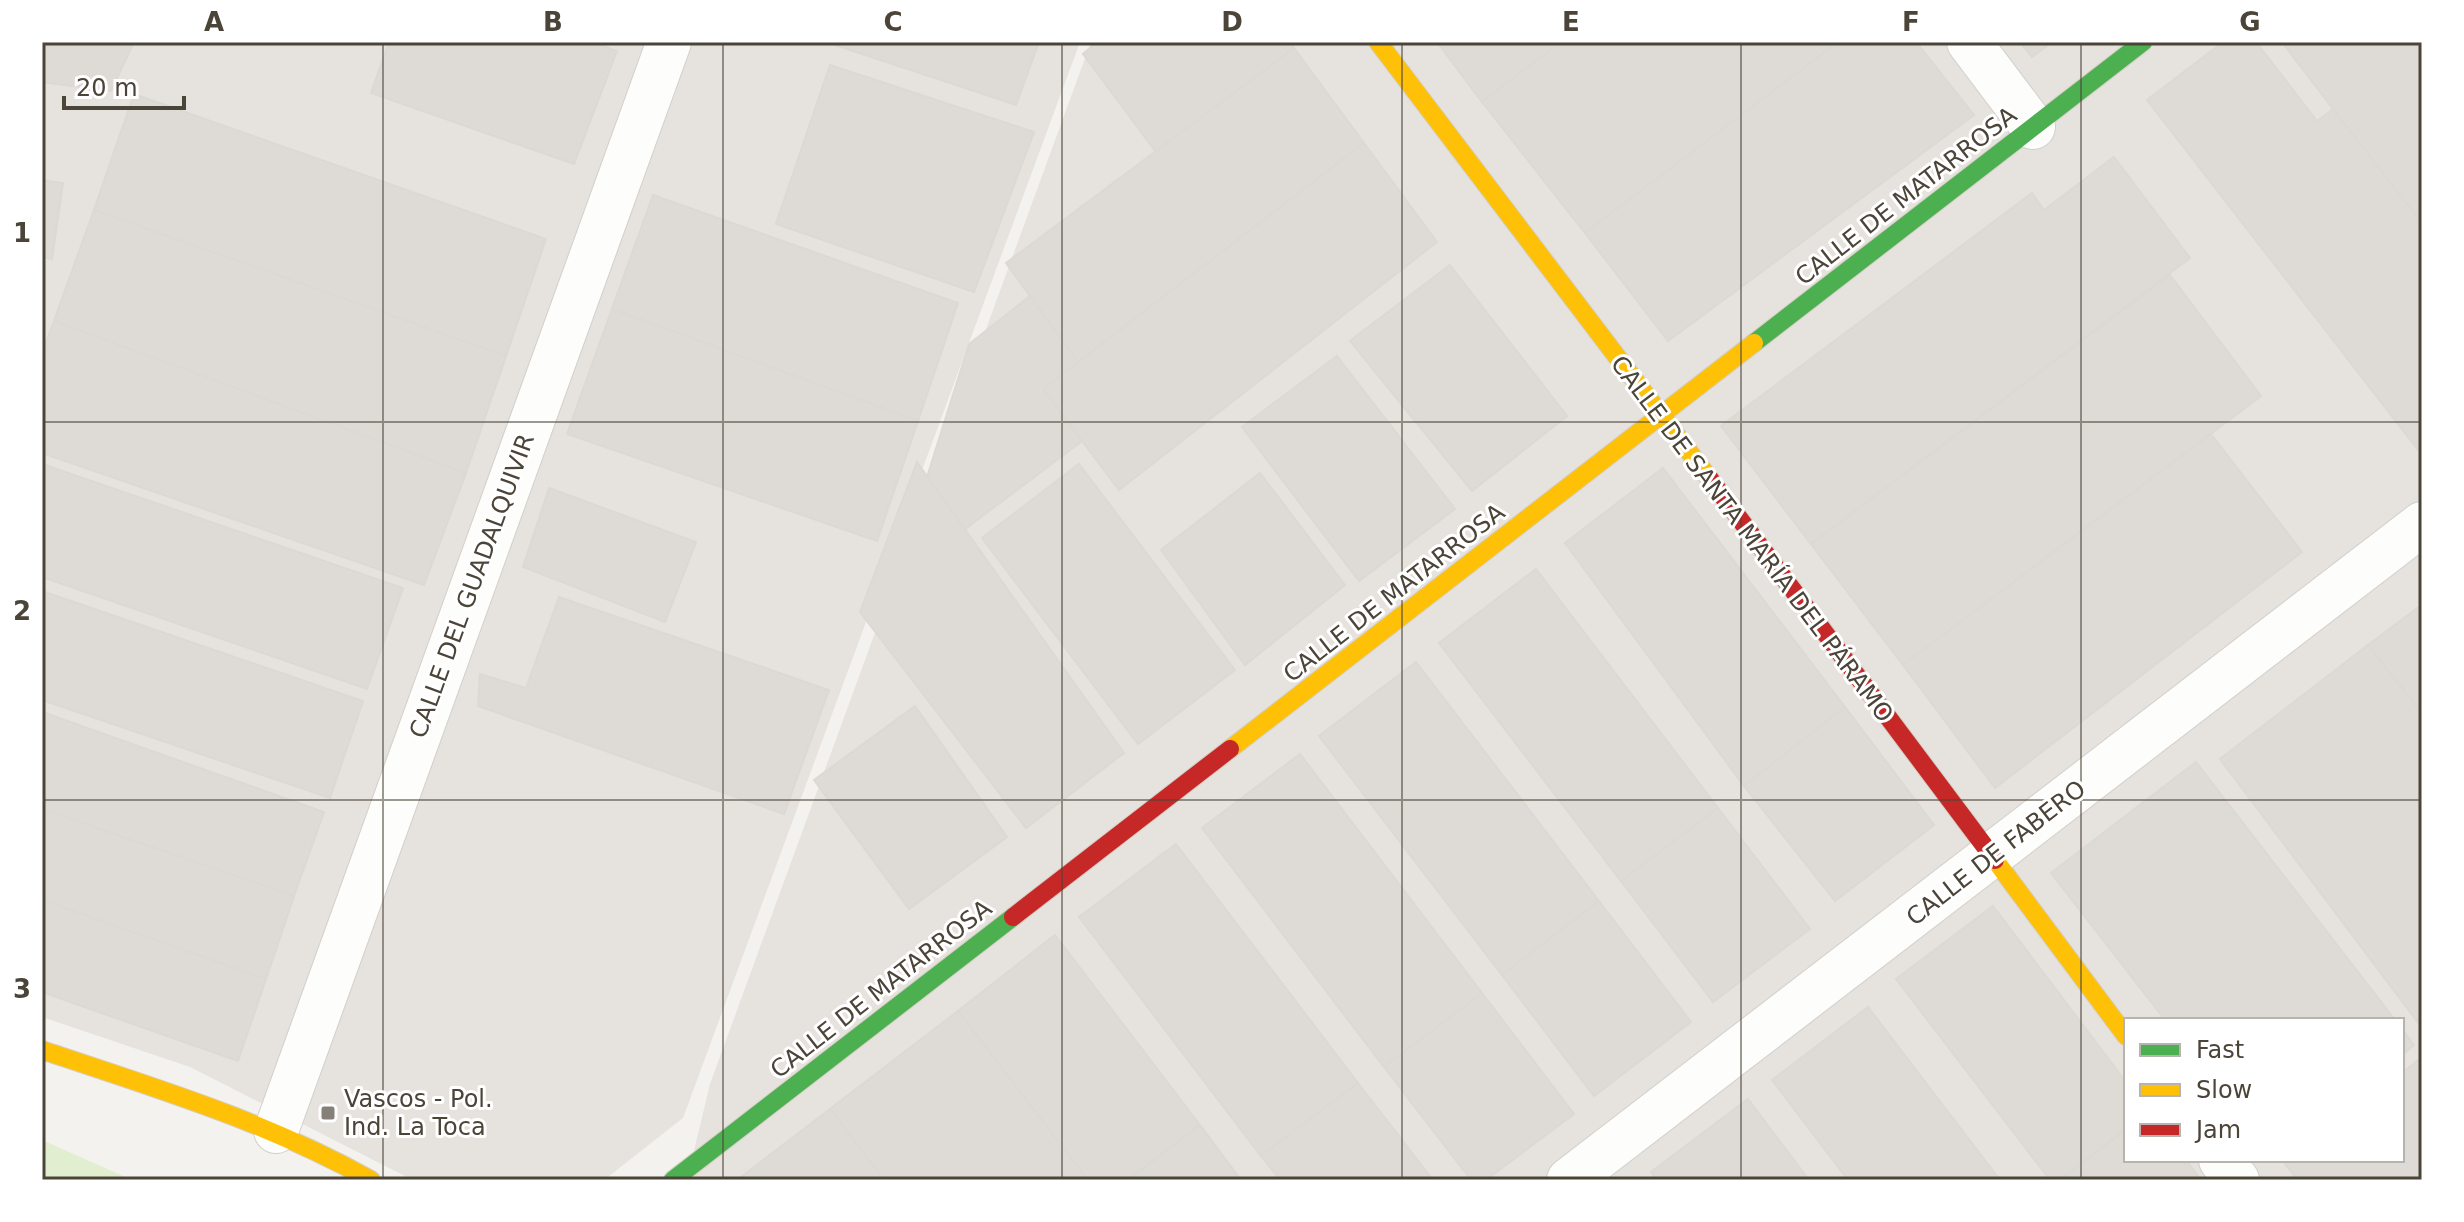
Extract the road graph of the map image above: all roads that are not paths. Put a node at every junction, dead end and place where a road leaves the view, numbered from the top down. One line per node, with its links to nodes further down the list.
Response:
1 (669, 42): 11 (street, CALLE DEL GUADALQUIVIR)
2 (1378, 42): 6 (street, CALLE DE SANTA MARÍA DEL PÁRAMO)
3 (1969, 42): 5 (street)
4 (2143, 42): 5 (street, CALLE DE MATARROSA)
5 (2033, 127): 6 (street, CALLE DE MATARROSA)
6 (1663, 416): 8 (street, CALLE DE SANTA MARÍA DEL PÁRAMO); 14 (street, CALLE DE MATARROSA)
7 (2422, 524): 8 (street, CALLE DE FABERO)
8 (1990, 859): 9 (street, CALLE DE SANTA MARÍA DEL PÁRAMO); 15 (street, CALLE DE FABERO)
9 (2124, 1033)
10 (42, 1050): 11 (street)
11 (276, 1131): 13 (street)
12 (2223, 1162): 16 (street)
13 (371, 1180)
14 (673, 1180)
15 (1569, 1180)
16 (2237, 1180)

